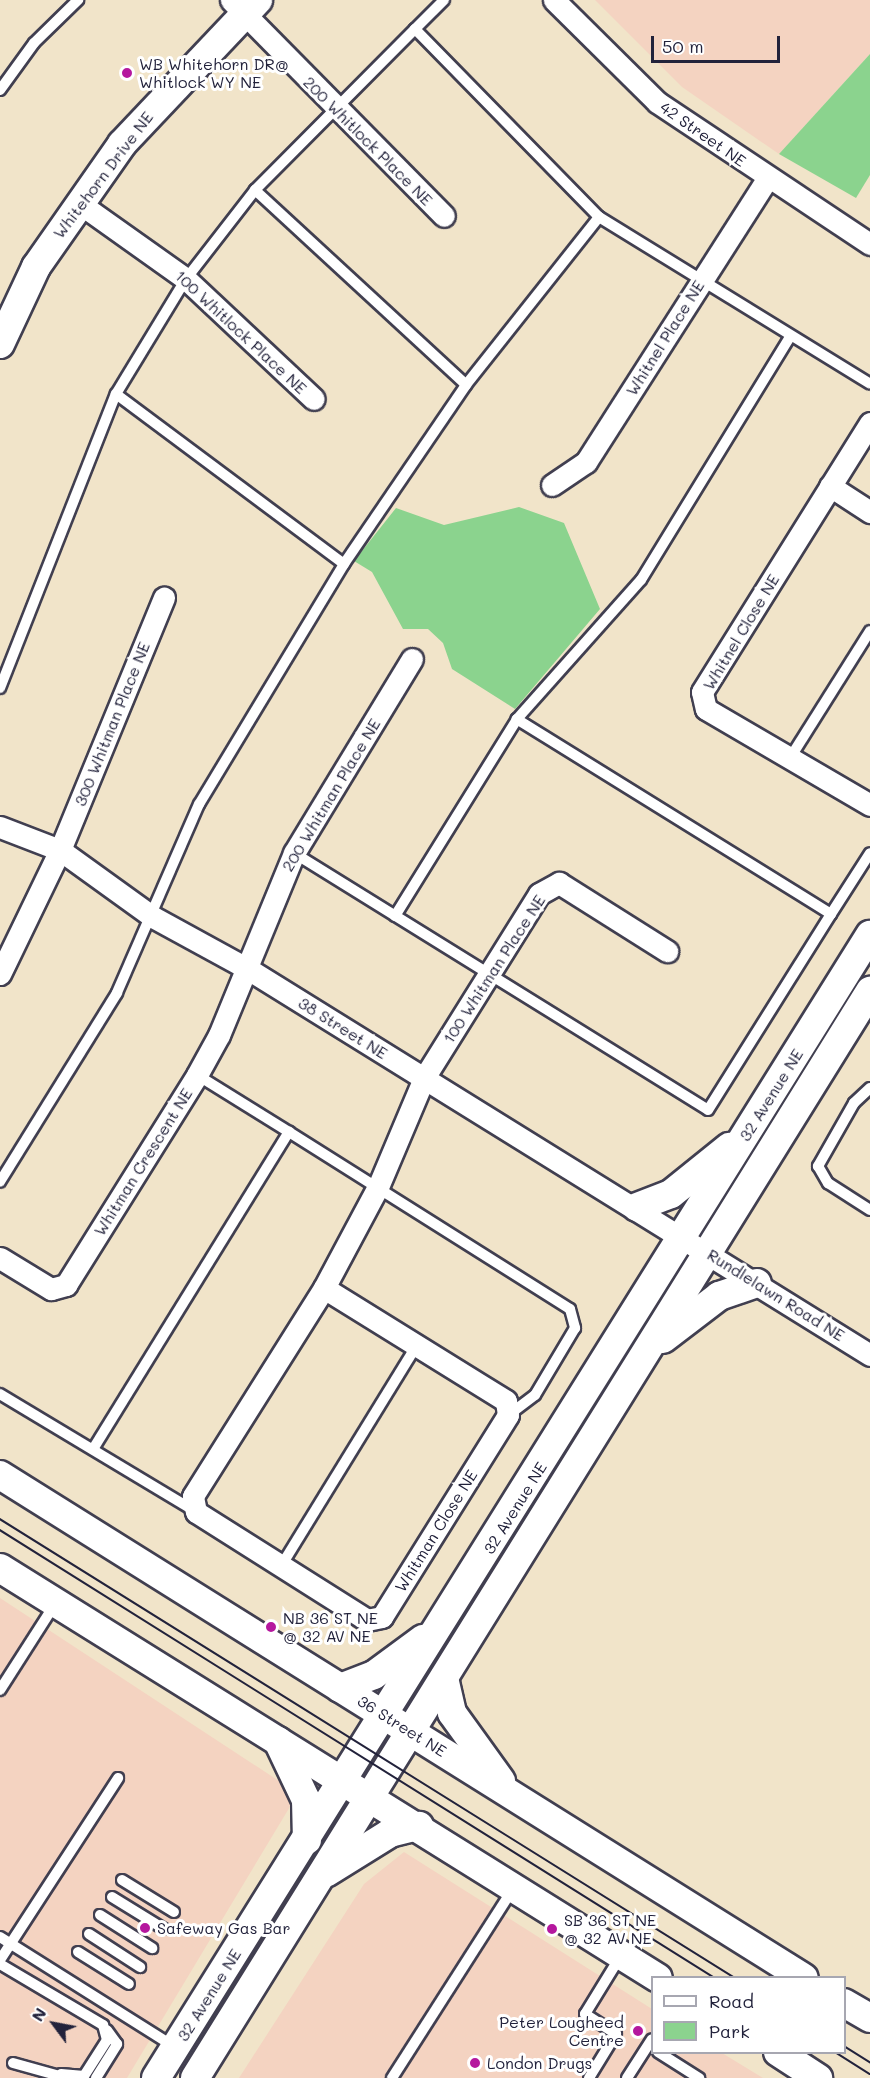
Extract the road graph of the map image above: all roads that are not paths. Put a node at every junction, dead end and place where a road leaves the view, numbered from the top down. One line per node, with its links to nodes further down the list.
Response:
1 (78, 0): 6 (lane)
2 (444, 0): 5 (lane)
3 (554, 0): 8 (street, 42 Street NE)
4 (244, 5): 7 (street, 200 Whitlock Place NE); 10 (main road, Whitehorn Drive NE)
5 (415, 29): 7 (lane); 12 (lane)
6 (0, 90)
7 (335, 108): 9 (lane); 11 (street, 200 Whitlock Place NE)
8 (767, 179): 13 (street, 42 Street NE); 15 (street, Whitnel Place NE)
9 (255, 190): 14 (lane); 19 (lane)
10 (79, 203): 14 (street, 100 Whitlock Place NE); 17 (main road, Whitehorn Drive NE)
11 (444, 216)
12 (599, 218): 15 (lane); 19 (lane)
13 (870, 244)
14 (186, 279): 20 (lane); 21 (street, 100 Whitlock Place NE)
15 (701, 280): 16 (lane); 23 (street, Whitnel Place NE)
16 (790, 337): 18 (lane); 31 (lane)
17 (0, 344)
18 (870, 384)
19 (466, 385): 26 (lane)
20 (116, 394): 26 (lane); 30 (lane)
21 (314, 399)
22 (870, 423): 24 (street, Whitnel Close NE)
23 (552, 485)
24 (830, 486): 25 (street); 32 (street, Whitnel Close NE)
25 (870, 512)
26 (344, 564): 40 (lane)
27 (164, 598): 35 (street, 300 Whitman Place NE)
28 (870, 631): 32 (lane)
29 (412, 659): 36 (street, 200 Whitman Place NE)
30 (0, 688)
31 (517, 719): 38 (lane); 39 (lane)
32 (790, 758): 33 (street, Whitnel Close NE)
33 (870, 805)
34 (0, 827): 35 (street, 38 Street NE)
35 (60, 850): 40 (street, 38 Street NE); 44 (street)
36 (294, 853): 39 (lane); 43 (street, 200 Whitman Place NE)
37 (870, 853): 38 (lane)
38 (831, 915): 45 (lane)
39 (395, 916): 45 (lane)
40 (153, 917): 43 (street, 38 Street NE); 52 (lane)
41 (870, 935): 51 (main road, 32 Avenue NE)
42 (667, 951): 45 (street, 100 Whitman Place NE)
43 (248, 969): 47 (street, Whitman Crescent NE); 48 (street, 38 Street NE)
44 (0, 974)
45 (488, 974): 48 (street, 100 Whitman Place NE)
46 (870, 991): 57 (main road, 32 Avenue NE)
47 (197, 1076): 50 (lane); 58 (street, Whitman Crescent NE)
48 (424, 1078): 53 (street); 54 (street, 38 Street NE)
49 (870, 1089): 55 (lane)
50 (289, 1132): 53 (lane); 66 (lane)
51 (748, 1133): 54 (main road); 56 (main road, 32 Avenue NE)
52 (0, 1182)
53 (378, 1187): 60 (street); 65 (lane)
54 (637, 1207): 56 (street, 38 Street NE)
55 (870, 1210)
56 (682, 1236): 57 (street, Rundlelawn Road NE); 72 (main road, 32 Avenue NE)
57 (708, 1253): 59 (street, Rundlelawn Road NE); 63 (main road, 32 Avenue NE)
58 (0, 1258)
59 (757, 1283): 62 (street, Rundlelawn Road NE); 63 (main road)
60 (324, 1288): 61 (street); 68 (street)
61 (417, 1345): 65 (street); 69 (lane)
62 (870, 1355)
63 (643, 1356): 73 (main road, 32 Avenue NE)
64 (0, 1394): 66 (lane)
65 (508, 1415): 69 (street, Whitman Close NE)
66 (93, 1449): 68 (lane)
67 (0, 1475): 74 (main road, 36 Street NE)
68 (196, 1512): 69 (street, Whitman Close NE)
69 (281, 1566)
70 (0, 1568): 71 (main road)
71 (56, 1602): 75 (lane); 78 (main road)
72 (442, 1623): 74 (main road); 76 (main road, 32 Avenue NE)
73 (444, 1678): 77 (main road, 32 Avenue NE); 81 (main road)
74 (340, 1688): 76 (main road, 36 Street NE)
75 (0, 1690)
76 (384, 1715): 77 (main road, 36 Street NE); 80 (main road, 32 Avenue NE)
77 (410, 1731): 81 (main road, 36 Street NE); 82 (main road, 32 Avenue NE)
78 (278, 1740): 80 (main road); 84 (main road)
79 (118, 1778): 94 (lane)
80 (344, 1780): 82 (main road); 84 (main road, 32 Avenue NE)
81 (511, 1794): 102 (main road, 36 Street NE)
82 (369, 1796): 83 (main road); 85 (main road, 32 Avenue NE)
83 (419, 1826): 85 (main road); 87 (main road)
84 (307, 1840): 108 (main road, 32 Avenue NE)
85 (319, 1877): 115 (main road, 32 Avenue NE)
86 (122, 1880): 89 (lane)
87 (514, 1887): 97 (main road); 116 (lane)
88 (112, 1897): 91 (lane)
89 (174, 1912)
90 (100, 1915): 95 (lane)
91 (164, 1929)
92 (89, 1934): 100 (lane)
93 (0, 1937): 94 (lane)
94 (13, 1945): 98 (lane); 108 (lane)
95 (152, 1948)
96 (78, 1952): 103 (lane)
97 (622, 1954): 101 (main road); 117 (lane)
98 (0, 1960)
99 (0, 1964): 106 (lane)
100 (140, 1967)
101 (656, 1976)
102 (802, 1976)
103 (129, 1984)
104 (846, 2003): 105 (main road)
105 (870, 2019)
106 (103, 2025): 112 (lane); 113 (lane)
107 (651, 2045): 118 (lane)
108 (176, 2048): 114 (main road, 32 Avenue NE)
109 (661, 2054): 119 (lane)
110 (781, 2054): 120 (main road)
111 (13, 2063): 112 (lane)
112 (64, 2076)
113 (96, 2078)
114 (156, 2078)
115 (195, 2078)
116 (392, 2078)
117 (589, 2078)
118 (627, 2078)
119 (699, 2078)
120 (818, 2078)

